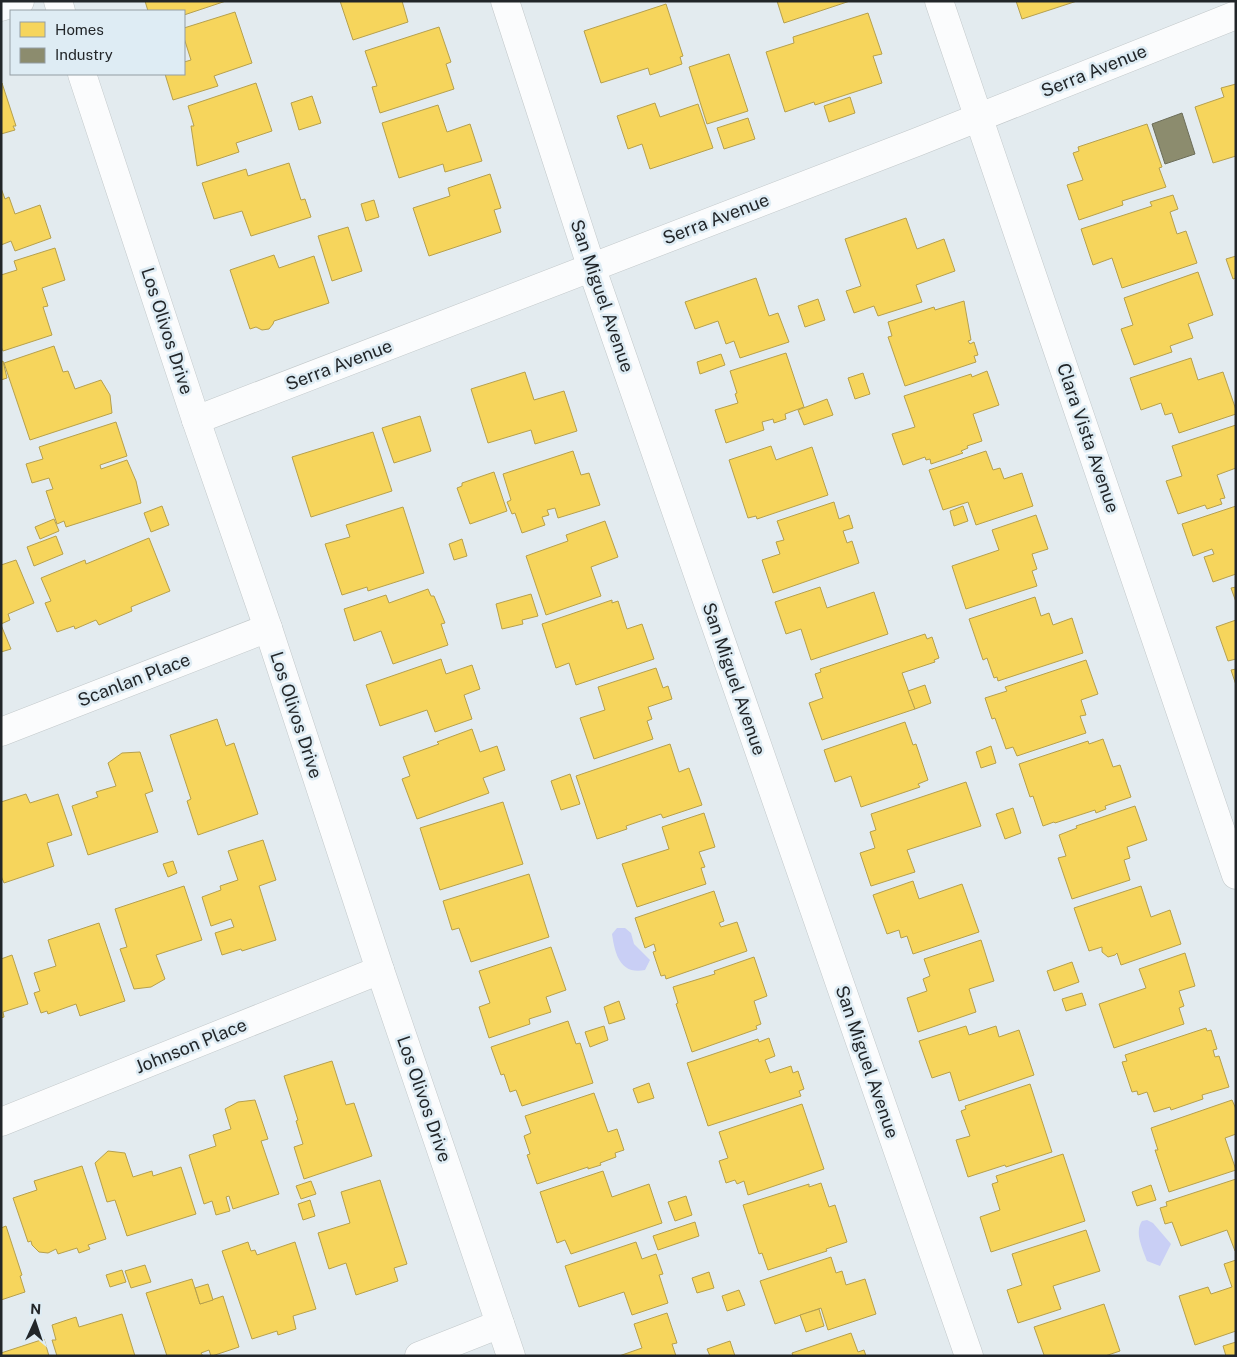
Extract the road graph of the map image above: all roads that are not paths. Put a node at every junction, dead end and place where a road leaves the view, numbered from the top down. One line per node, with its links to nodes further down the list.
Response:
1 (20, 1): 4 (street)
2 (505, 1): 8 (street, San Miguel Avenue)
3 (939, 1): 7 (street, Clara Vista Avenue)
4 (1, 8)
5 (1236, 15): 7 (street, Serra Avenue)
6 (82, 75): 9 (street, Los Olivos Drive)
7 (979, 117): 8 (street, Serra Avenue); 12 (street, Clara Vista Avenue)
8 (591, 266): 9 (street, Serra Avenue); 18 (street, San Miguel Avenue)
9 (196, 420): 10 (street, Los Olivos Drive)
10 (268, 628): 11 (street, Scanlan Place); 13 (street, Los Olivos Drive)
11 (1, 732)
12 (1236, 875)
13 (380, 970): 14 (street, Johnson Place); 15 (street, Los Olivos Drive)
14 (1, 1122)
15 (500, 1324): 16 (street); 17 (street, Los Olivos Drive)
16 (419, 1356)
17 (511, 1356)
18 (969, 1356)

